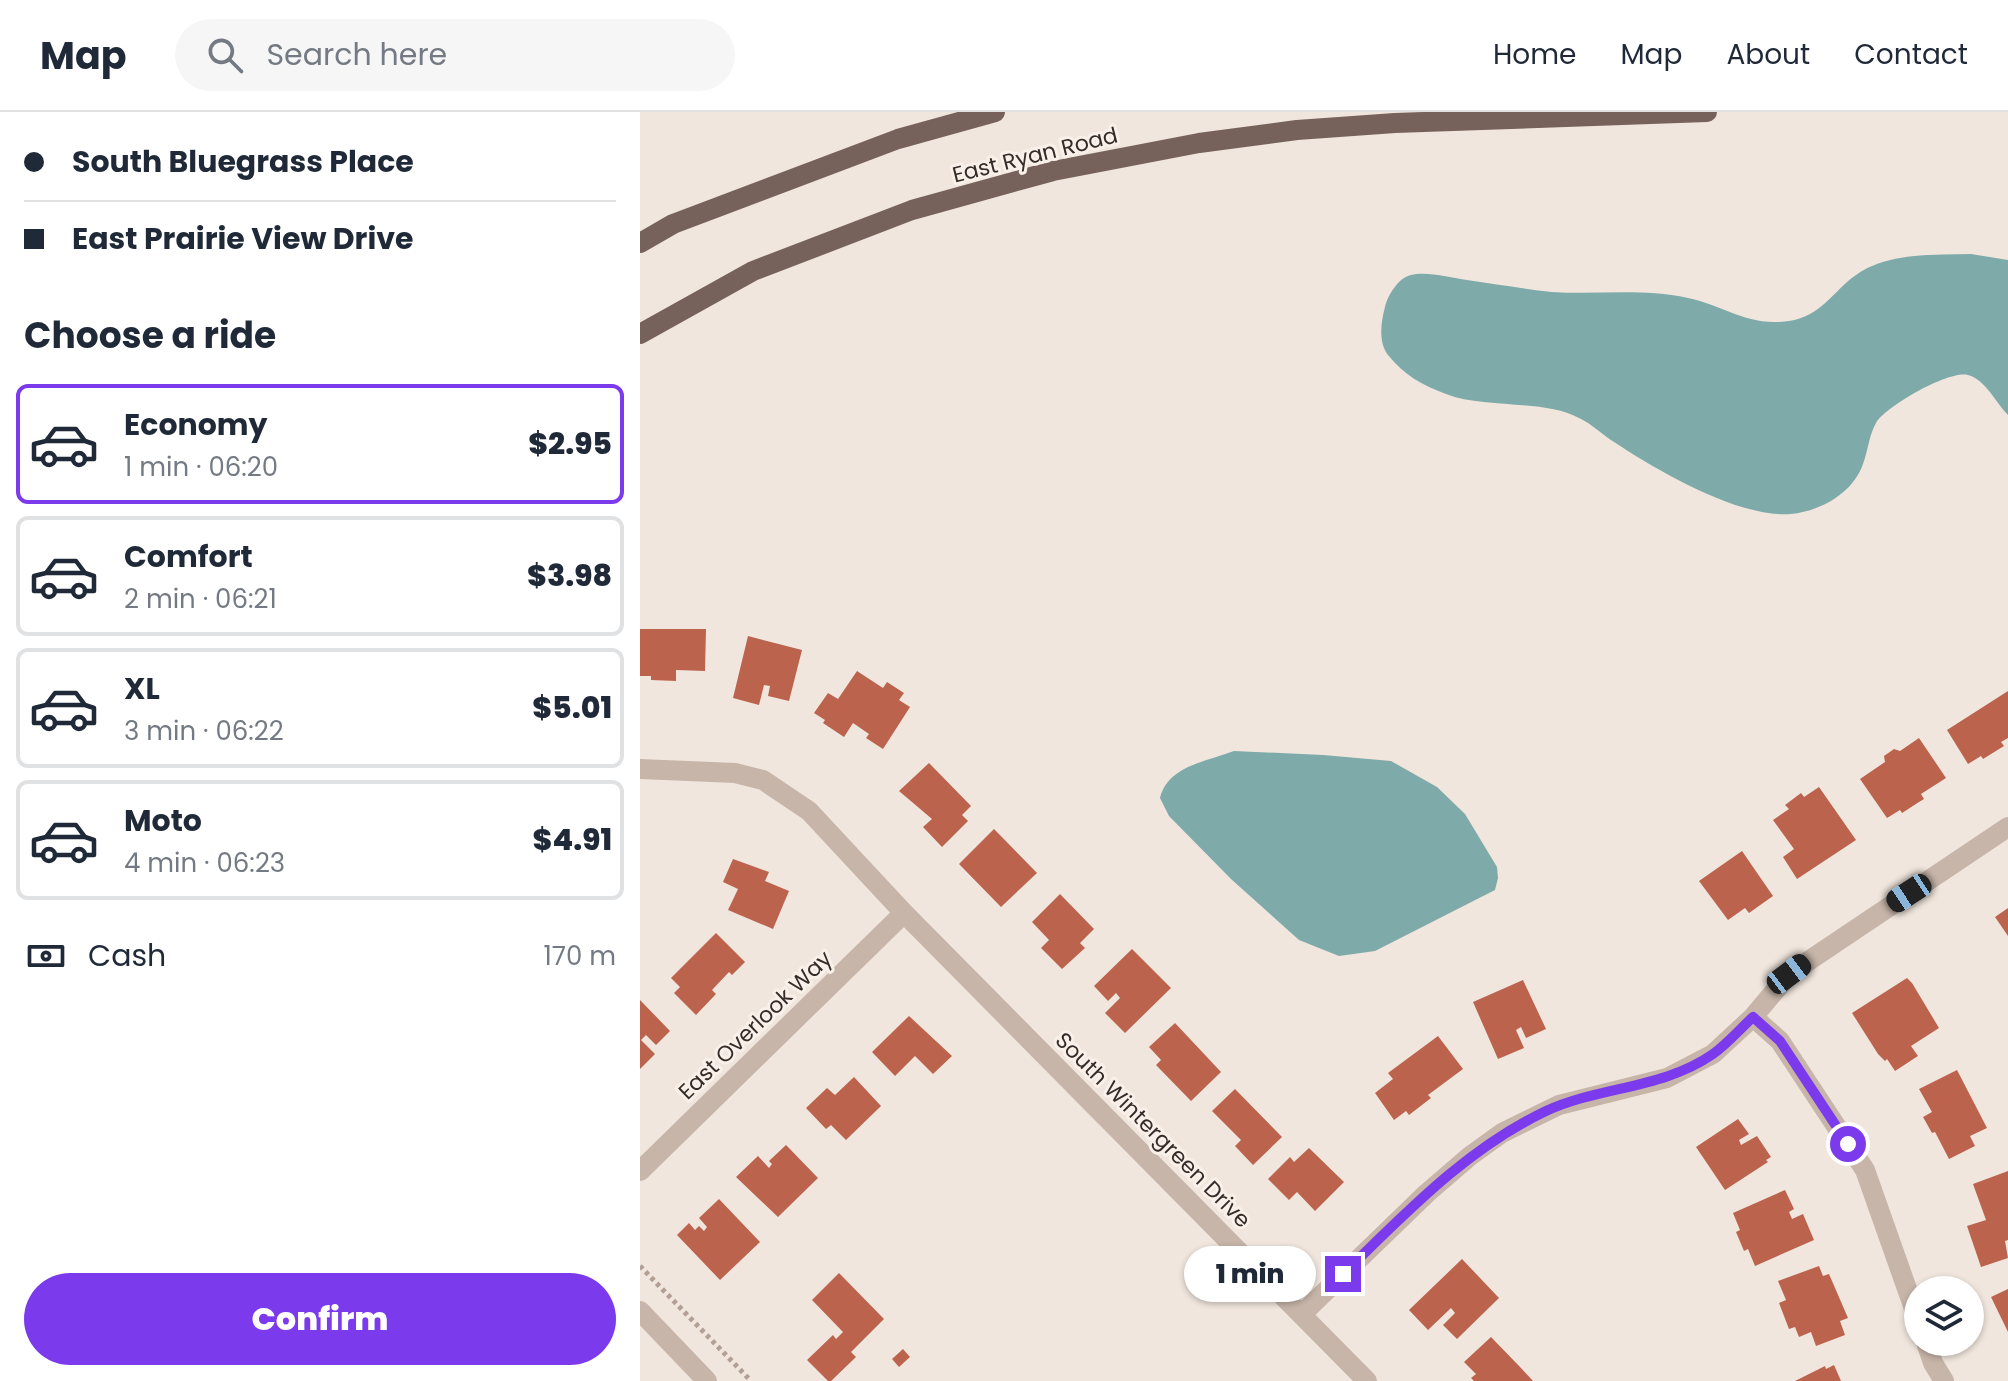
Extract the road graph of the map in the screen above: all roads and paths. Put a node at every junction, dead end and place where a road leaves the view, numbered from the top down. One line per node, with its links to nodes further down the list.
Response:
1 (995, 112): 3 (main road)
2 (1707, 112): 4 (main road, East Ryan Road)
3 (640, 243)
4 (640, 334)
5 (640, 769): 7 (street, South Wintergreen Drive)
6 (2008, 827): 8 (street)
7 (904, 913): 9 (street, East Overlook Way); 13 (street, South Wintergreen Drive)
8 (1753, 1017): 11 (street); 13 (street)
9 (640, 1171)
10 (640, 1266): 16 (path)
11 (1904, 1280)
12 (640, 1311): 15 (street)
13 (1302, 1314): 17 (street, South Wintergreen Drive)
14 (1931, 1356): 18 (street)
15 (707, 1381)
16 (751, 1381)
17 (1367, 1381)
18 (1944, 1381)

